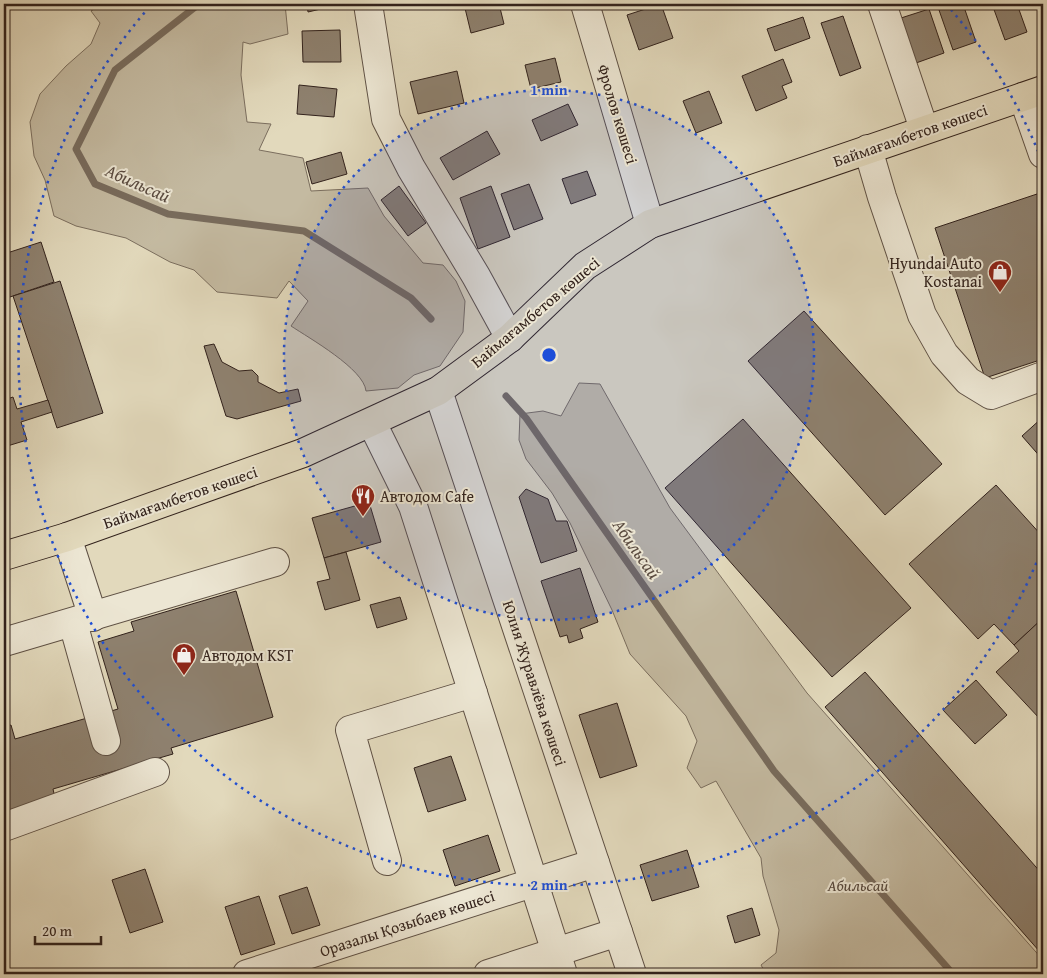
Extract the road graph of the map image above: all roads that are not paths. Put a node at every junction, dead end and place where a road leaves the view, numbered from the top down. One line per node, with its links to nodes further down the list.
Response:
1 (368, 4): 9 (street)
2 (585, 4): 8 (street, Фролов көшесі)
3 (882, 4): 5 (street)
4 (1033, 94): 5 (main road, Баймағамбетов көшесі); 7 (street)
5 (924, 130): 6 (main road, Баймағамбетов көшесі)
6 (868, 149): 8 (main road, Баймағамбетов көшесі); 10 (street)
7 (1043, 154)
8 (650, 224): 9 (main road, Баймағамбетов көшесі)
9 (510, 338): 11 (main road, Баймағамбетов көшесі)
10 (1043, 376)
11 (438, 391): 12 (main road, Баймағамбетов көшесі); 23 (street, Юлия Журавлёва көшесі)
12 (372, 423): 13 (main road, Баймағамбетов көшесі); 18 (street)
13 (67, 537): 14 (main road, Баймағамбетов көшесі); 16 (street)
14 (4, 556)
15 (275, 562): 16 (street)
16 (83, 620): 17 (street); 19 (street)
17 (4, 642)
18 (473, 693): 22 (street); 24 (street)
19 (106, 741)
20 (155, 772): 21 (street)
21 (4, 827)
22 (387, 861)
23 (595, 863): 24 (street, Оразалы Қозыбаев көшесі); 25 (street, Юлия Журавлёва көшесі)
24 (533, 882): 26 (street); 27 (street, Оразалы Қозыбаев көшесі)
25 (618, 932): 26 (street); 29 (street, Юлия Журавлёва көшесі)
26 (559, 963): 28 (street)
27 (258, 973)
28 (488, 974)
29 (632, 974)

